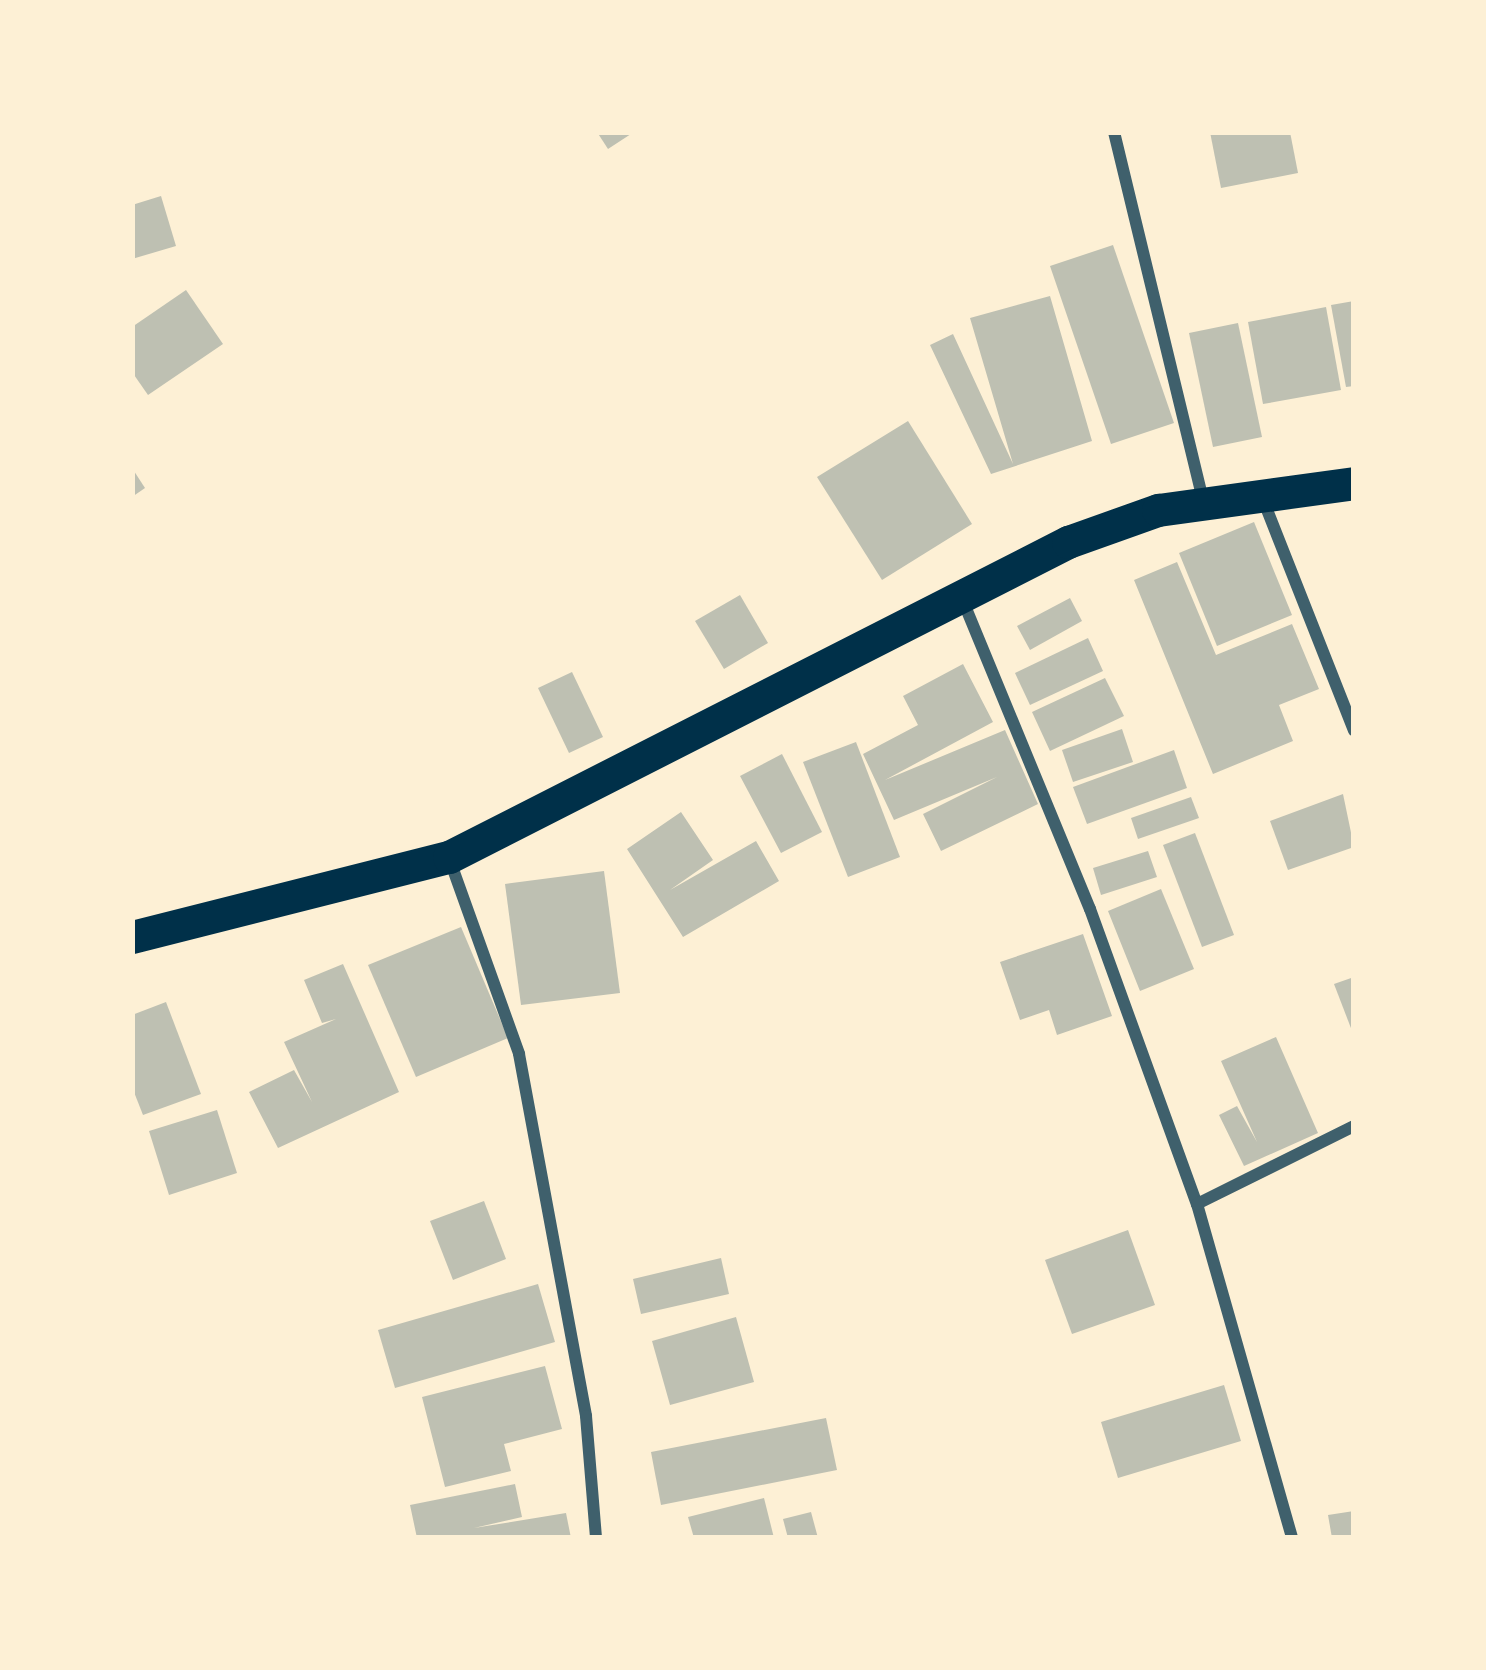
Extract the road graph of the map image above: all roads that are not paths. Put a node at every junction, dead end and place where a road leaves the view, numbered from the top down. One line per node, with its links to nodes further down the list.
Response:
1 (1114, 132): 4 (street)
2 (1354, 483): 3 (highway)
3 (1259, 491): 4 (highway); 6 (street)
4 (1205, 507): 5 (highway)
5 (960, 593): 7 (highway); 10 (street)
6 (1354, 730)
7 (448, 856): 8 (highway); 11 (street)
8 (132, 938)
9 (1354, 1126): 10 (street)
10 (1197, 1204): 12 (street)
11 (596, 1538)
12 (1292, 1538)

